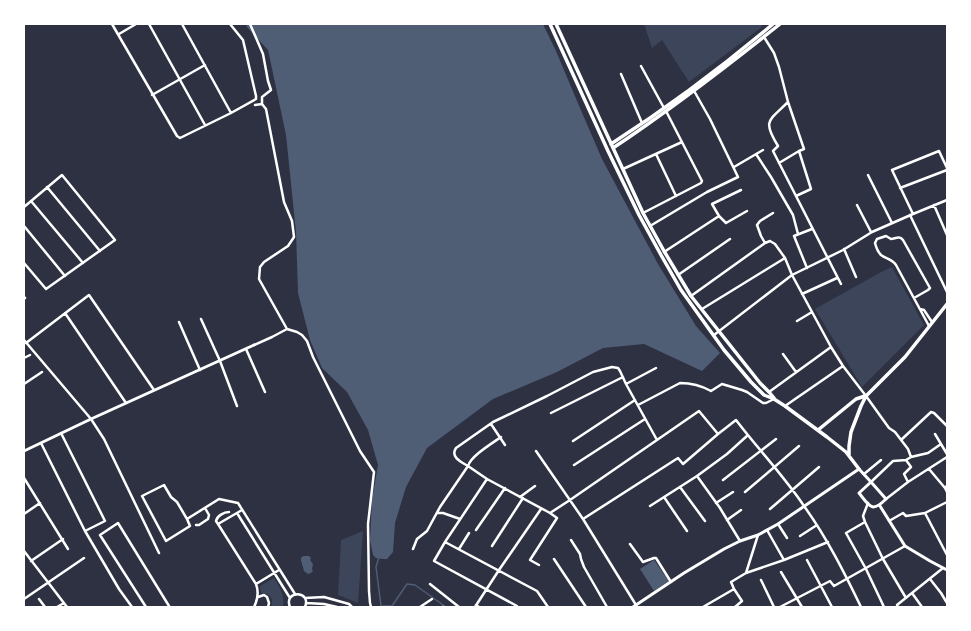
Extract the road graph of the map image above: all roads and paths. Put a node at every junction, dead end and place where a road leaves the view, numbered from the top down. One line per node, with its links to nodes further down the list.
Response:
1 (112, 24): 12 (street)
2 (136, 24): 12 (street)
3 (149, 24): 17 (street)
4 (182, 24): 14 (street)
5 (230, 24): 24 (street)
6 (250, 24): 21 (street)
7 (550, 24): 29 (main road)
8 (556, 24): 28 (main road)
9 (773, 24): 11 (main road)
10 (780, 24): 13 (main road)
11 (768, 26): 13 (main road)
12 (119, 34): 19 (street)
13 (763, 35): 18 (main road); 20 (street)
14 (205, 65): 17 (street); 24 (street)
15 (641, 66): 23 (street)
16 (621, 74): 25 (street)
17 (180, 79): 19 (street); 26 (street)
18 (693, 89): 23 (main road); 35 (street)
19 (152, 95): 26 (street)
20 (788, 102): 31 (street); 34 (street)
21 (262, 104): 22 (street); 92 (street)
22 (255, 105)
23 (665, 109): 25 (main road); 27 (street); 28 (main road)
24 (231, 113): 26 (street)
25 (642, 124): 28 (main road)
26 (206, 125)
27 (682, 142): 32 (street); 42 (street)
28 (612, 146): 29 (main road); 36 (main road)
29 (607, 149): 66 (main road)
30 (763, 150): 33 (street)
31 (799, 151): 34 (street); 43 (street)
32 (656, 154): 36 (street); 42 (street)
33 (756, 154): 35 (street); 59 (street)
34 (779, 163): 43 (street)
35 (734, 167): 56 (street)
36 (623, 169): 50 (main road)
37 (947, 169): 40 (street); 40 (street)
38 (868, 175): 54 (street)
39 (47, 187): 45 (street); 64 (street); 64 (street)
40 (900, 188): 52 (street)
41 (741, 190): 53 (street)
42 (676, 196): 50 (street)
43 (796, 196): 57 (street)
44 (947, 200): 47 (street)
45 (31, 201): 48 (street); 70 (street)
46 (858, 205): 58 (street)
47 (934, 205): 52 (street); 60 (street)
48 (24, 206)
49 (747, 211): 53 (street)
50 (643, 213): 56 (main road)
51 (773, 213): 62 (street)
52 (911, 214): 54 (street); 78 (street)
53 (719, 216): 65 (street)
54 (892, 223): 58 (street)
55 (24, 226): 74 (street)
56 (650, 226): 65 (main road)
57 (812, 229): 59 (street); 68 (street)
58 (871, 232): 63 (street)
59 (798, 234): 71 (street)
60 (947, 235)
61 (730, 239): 72 (street)
62 (765, 243): 67 (street); 80 (street)
63 (844, 249): 68 (street); 75 (street)
64 (100, 251): 70 (street)
65 (664, 251): 66 (street); 72 (main road)
66 (660, 254): 94 (main road)
67 (786, 258): 73 (street); 84 (street)
68 (827, 258): 71 (street); 76 (street)
69 (24, 263): 74 (street)
70 (83, 263): 74 (street)
71 (807, 268): 73 (street)
72 (678, 275): 80 (main road)
73 (792, 275): 79 (street); 93 (street)
74 (65, 276)
75 (856, 277)
76 (837, 278): 77 (street); 79 (street)
77 (841, 284)
78 (947, 292)
79 (802, 294): 85 (street)
80 (691, 296): 84 (main road)
81 (914, 298): 81 (street); 83 (street)
82 (947, 304): 90 (main road)
83 (920, 309): 90 (street); 91 (street)
84 (702, 310): 93 (main road)
85 (812, 312): 88 (street); 98 (street)
86 (65, 313): 96 (street); 112 (street); 118 (street)
87 (201, 319): 103 (street)
88 (798, 321)
89 (179, 322): 106 (street)
90 (932, 322): 91 (main road)
91 (929, 326): 115 (main road)
92 (287, 329): 97 (street); 278 (street)
93 (718, 331): 94 (street); 114 (main road)
94 (714, 334): 116 (main road)
95 (24, 340): 96 (street)
96 (26, 342): 123 (street)
97 (254, 345): 99 (street)
98 (831, 346): 104 (street); 108 (street)
99 (246, 349): 103 (street); 113 (street)
100 (782, 354): 108 (street)
101 (30, 355): 102 (street)
102 (24, 358)
103 (220, 361): 106 (street); 120 (street)
104 (842, 366): 115 (street); 121 (street)
105 (656, 368): 111 (street)
106 (200, 370): 112 (street)
107 (42, 372): 110 (street)
108 (796, 372): 114 (street)
109 (622, 377): 111 (street); 122 (street); 125 (street)
110 (24, 384)
111 (626, 384): 117 (street)
112 (154, 391): 118 (street)
113 (265, 392)
114 (769, 392): 116 (main road)
115 (866, 396): 127 (main road); 136 (street); 144 (main road)
116 (774, 399): 119 (street); 121 (main road)
117 (635, 400): 119 (street); 134 (street)
118 (126, 403): 123 (street)
119 (638, 405): 124 (street)
120 (237, 406)
121 (785, 406): 127 (main road)
122 (551, 413)
123 (91, 419): 128 (street); 223 (street)
124 (645, 419): 135 (street); 149 (street)
125 (491, 424): 132 (street); 150 (street)
126 (947, 426): 136 (street)
127 (818, 430): 144 (main road)
128 (61, 433): 137 (street); 205 (street)
129 (718, 434): 131 (street); 135 (street); 194 (street)
130 (935, 434): 139 (street)
131 (748, 436): 143 (street); 156 (street)
132 (501, 437): 138 (street); 150 (street)
133 (776, 439): 143 (street)
134 (573, 440)
135 (657, 440): 173 (street)
136 (901, 440): 146 (street)
137 (41, 443): 141 (street); 205 (street)
138 (506, 444)
139 (941, 444): 145 (street); 146 (street)
140 (799, 446): 151 (street)
141 (24, 451)
142 (536, 451): 173 (street)
143 (761, 451): 151 (street); 159 (street)
144 (849, 455): 153 (main road)
145 (947, 456): 154 (street)
146 (911, 457): 148 (street)
147 (881, 460): 155 (street)
148 (906, 460): 160 (street); 161 (street)
149 (574, 465)
150 (468, 466): 158 (street); 187 (street)
151 (774, 467): 166 (street); 168 (street)
152 (819, 467): 166 (street)
153 (859, 469): 155 (street); 179 (street)
154 (929, 469): 161 (street); 164 (street)
155 (864, 474): 160 (street)
156 (697, 476): 163 (street); 176 (street)
157 (24, 479): 175 (street)
158 (487, 479): 165 (street); 193 (street)
159 (723, 480)
160 (871, 482): 172 (street); 177 (street)
161 (908, 482): 172 (street)
162 (534, 486): 171 (street)
163 (680, 487): 170 (street); 196 (street)
164 (946, 487): 169 (street)
165 (505, 488): 171 (street); 203 (street)
166 (793, 490): 179 (street); 183 (street)
167 (733, 492): 176 (street)
168 (744, 492)
169 (947, 492)
170 (664, 497): 178 (street); 206 (street)
171 (521, 498): 182 (street); 217 (street)
172 (886, 499): 180 (street)
173 (570, 500): 189 (street); 194 (street)
174 (947, 502): 191 (street)
175 (40, 503): 190 (street); 211 (street)
176 (716, 503): 195 (street)
177 (868, 503): 180 (street); 198 (street)
178 (650, 506)
179 (805, 506): 200 (street); 202 (street)
180 (880, 506): 197 (street)
181 (205, 508): 184 (street); 192 (street); 201 (street)
182 (541, 509): 189 (street); 235 (street)
183 (770, 509)
184 (242, 510): 188 (street); 234 (street)
185 (741, 510): 195 (street)
186 (229, 512): 199 (street)
187 (437, 512): 193 (street); 220 (street)
188 (237, 513): 199 (street); 237 (street)
189 (550, 513): 231 (street)
190 (24, 514)
191 (925, 514): 197 (street); 224 (street)
192 (187, 519): 192 (street)
193 (460, 519): 214 (street)
194 (583, 519): 265 (street)
195 (727, 520): 213 (street)
196 (705, 521)
197 (889, 521): 218 (street)
198 (865, 522): 227 (street); 233 (street)
199 (218, 524): 245 (street)
200 (778, 524): 204 (street); 210 (street)
201 (196, 525)
202 (817, 525): 209 (street); 215 (street)
203 (476, 530)
204 (767, 530): 208 (street); 228 (street)
205 (85, 531): 269 (street)
206 (687, 531)
207 (469, 533): 221 (street)
208 (758, 535): 213 (street); 239 (street)
209 (800, 536)
210 (787, 538)
211 (63, 539): 219 (street); 230 (street)
212 (571, 540): 284 (street)
213 (740, 541): 243 (street)
214 (445, 542): 221 (street); 248 (street)
215 (828, 542): 228 (street); 240 (street)
216 (630, 544): 243 (street)
217 (492, 546)
218 (905, 546): 227 (street); 232 (street)
219 (68, 549)
220 (413, 549)
221 (459, 549): 235 (street)
222 (24, 552): 230 (street)
223 (160, 553)
224 (947, 555)
225 (84, 558): 244 (street)
226 (554, 559): 283 (street)
227 (883, 559): 233 (street); 256 (street)
228 (784, 560): 239 (street)
229 (807, 560): 247 (street)
230 (31, 561): 244 (street)
231 (539, 565)
232 (943, 568): 236 (street); 241 (street)
233 (866, 569): 240 (street); 292 (street)
234 (279, 570): 237 (street); 251 (street)
235 (499, 570): 248 (street); 282 (street)
236 (947, 570)
237 (274, 572): 245 (street); 253 (street)
238 (781, 572): 255 (street)
239 (746, 573): 249 (street)
240 (847, 579): 247 (street); 291 (street)
241 (930, 579): 250 (street); 262 (street)
242 (761, 580): 287 (street)
243 (671, 582): 265 (street)
244 (48, 583): 257 (street); 260 (street)
245 (256, 584): 252 (street)
246 (430, 584): 280 (street)
247 (821, 585): 255 (street); 290 (street)
248 (486, 589): 263 (street); 264 (street)
249 (734, 589): 285 (street); 286 (street)
250 (912, 593): 256 (street); 294 (street)
251 (294, 594): 253 (street); 254 (street)
252 (258, 597): 272 (street); 273 (street)
253 (290, 598): 274 (street)
254 (305, 598): 261 (street); 277 (street)
255 (797, 598): 288 (street); 289 (street)
256 (906, 598): 293 (street)
257 (24, 599)
258 (39, 599): 266 (street)
259 (432, 599): 279 (street)
260 (64, 603): 267 (street); 268 (street)
261 (306, 603): 275 (street); 276 (street)
262 (947, 603)
263 (475, 606): 281 (street)
264 (517, 606)
265 (635, 606)
266 (45, 607)
267 (57, 607)
268 (67, 607)
269 (132, 607)
270 (146, 607): 271 (street)
271 (168, 607)
272 (254, 607)
273 (268, 607)
274 (290, 607)
275 (304, 607)
276 (337, 607)
277 (352, 607)
278 (372, 607)
279 (420, 607)
280 (459, 607)
281 (479, 607)
282 (548, 607)
283 (586, 607)
284 (607, 607)
285 (703, 607)
286 (735, 607)
287 (774, 607)
288 (780, 607)
289 (802, 607)
290 (832, 607)
291 (861, 607)
292 (884, 607)
293 (898, 607)
294 (922, 607)

